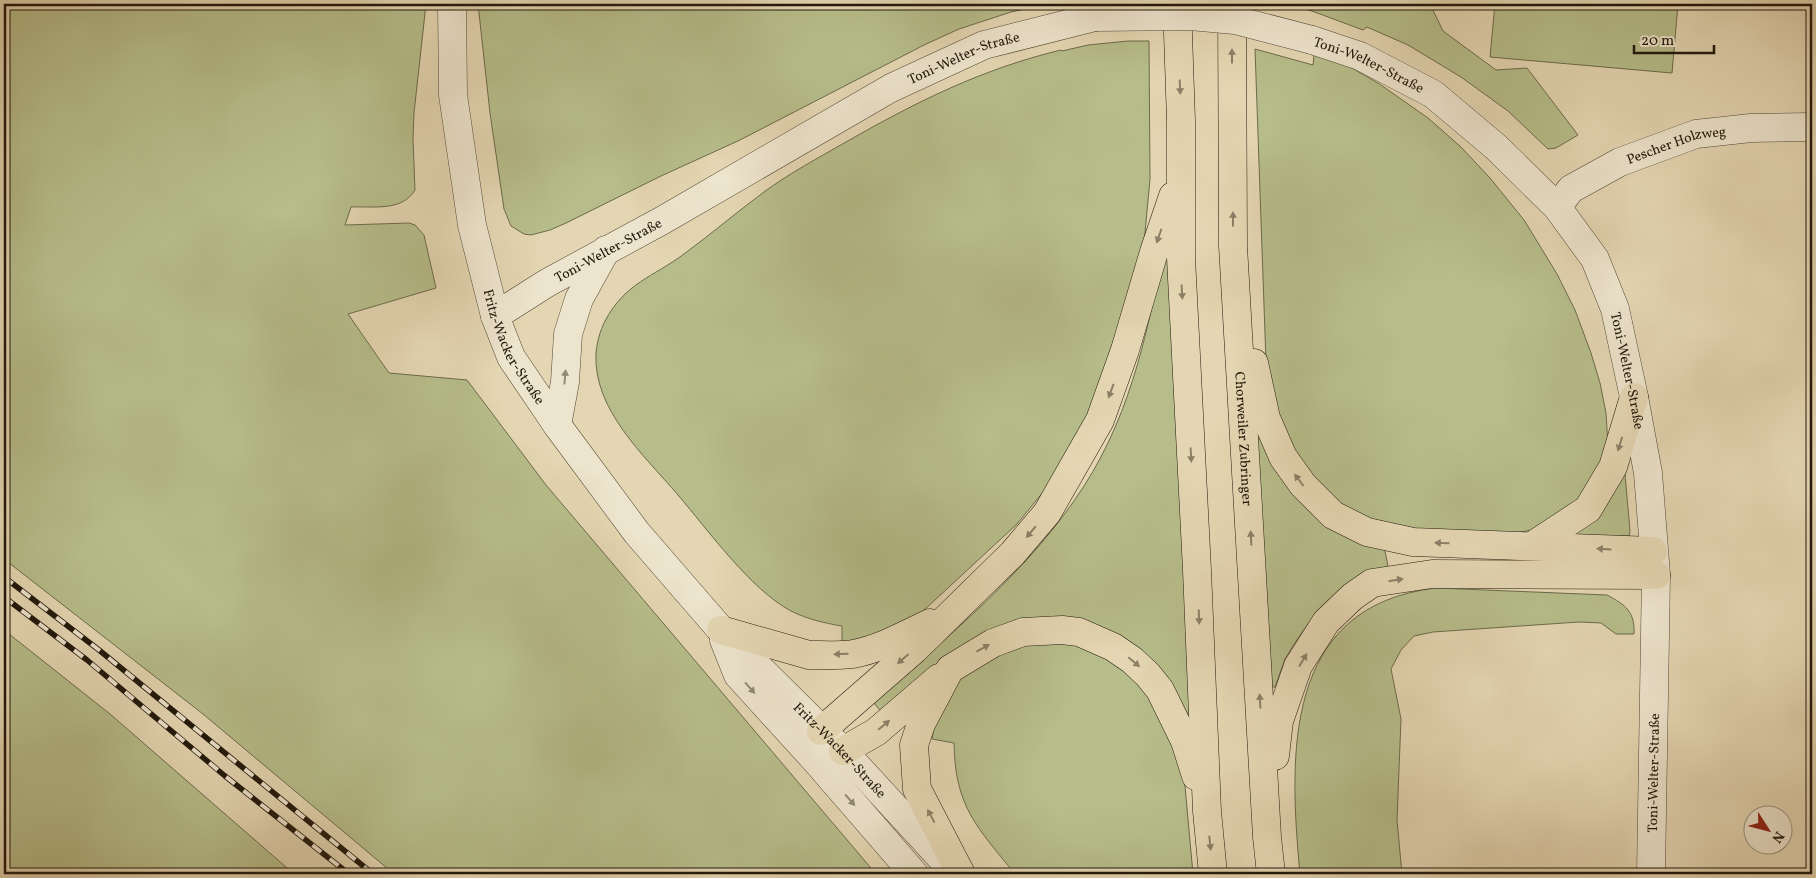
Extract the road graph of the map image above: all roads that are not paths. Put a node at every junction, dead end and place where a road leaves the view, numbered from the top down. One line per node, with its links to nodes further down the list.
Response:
1 (452, 4): 9 (street, Fritz-Wacker-Straße)
2 (1176, 4): 5 (highway, one-way to 5)
3 (1232, 4): 7 (highway, Chorweiler Zubringer, one-way to 3)
4 (1812, 127): 6 (street, Pescher Holzweg)
5 (1181, 174): 14 (highway, one-way to 14); 20 (highway, one-way to 20)
6 (1557, 207): 8 (street, Toni-Welter-Straße, bridge); 10 (street, Toni-Welter-Straße)
7 (1233, 246): 12 (highway, one-way to 7); 21 (highway, Chorweiler Zubringer, one-way to 7)
8 (606, 250): 9 (street, Toni-Welter-Straße); 11 (street, one-way to 8)
9 (495, 316): 11 (street, Fritz-Wacker-Straße)
10 (1634, 397): 12 (highway, one-way to 12); 13 (street, Toni-Welter-Straße)
11 (557, 426): 15 (street, Fritz-Wacker-Straße)
12 (1532, 546): 13 (highway, one-way to 12)
13 (1654, 563): 21 (highway, one-way to 13); 27 (street, Toni-Welter-Straße)
14 (951, 612): 15 (highway, one-way to 15); 17 (highway, one-way to 17)
15 (720, 630): 17 (street, Fritz-Wacker-Straße); 19 (street, Fritz-Wacker-Straße, one-way to 19)
16 (950, 669): 18 (highway, one-way to 16); 20 (highway, one-way to 20); 24 (highway, one-way to 16)
17 (821, 730): 18 (street, Fritz-Wacker-Straße); 19 (street)
18 (843, 751): 19 (street); 23 (street, Fritz-Wacker-Straße)
19 (817, 762): 22 (street, Fritz-Wacker-Straße, one-way to 22)
20 (1207, 811): 25 (highway, one-way to 25)
21 (1267, 837): 26 (highway, Chorweiler Zubringer)
22 (914, 874)
23 (956, 874)
24 (962, 874)
25 (1213, 874)
26 (1271, 874)
27 (1651, 874)

